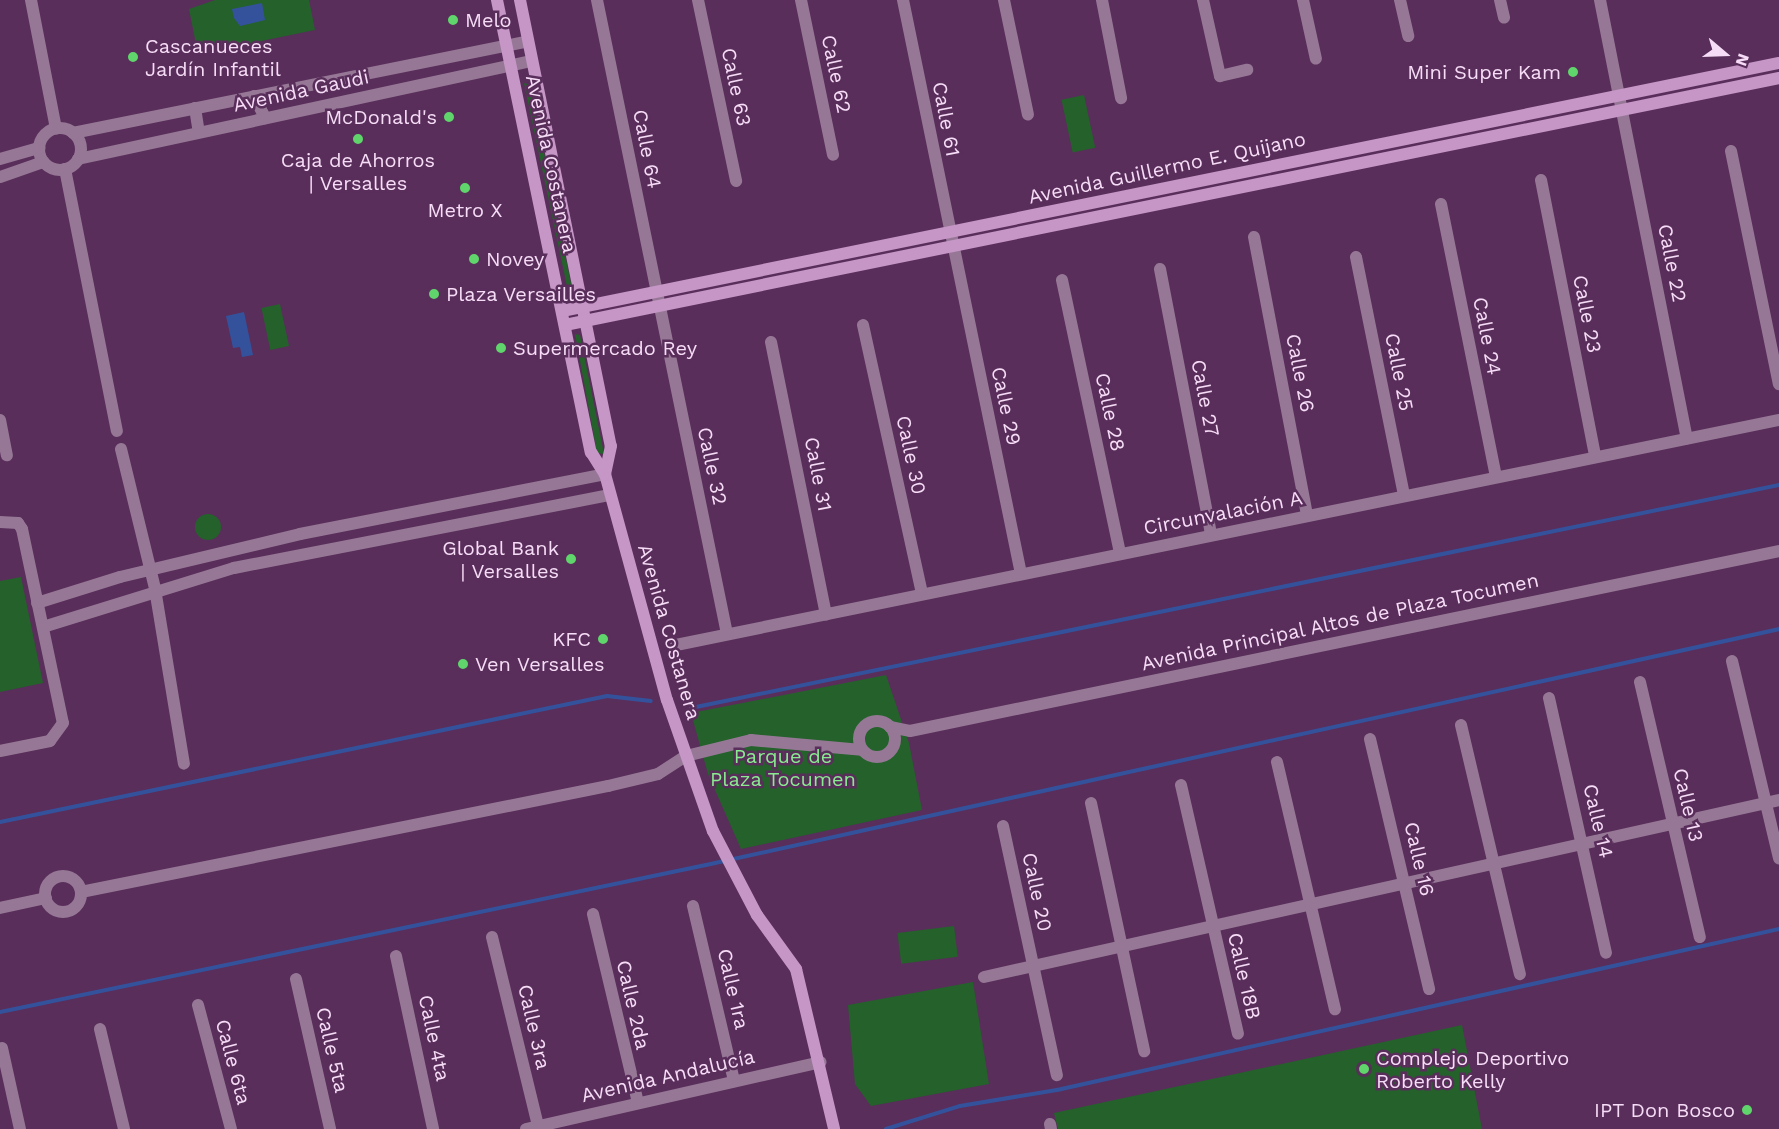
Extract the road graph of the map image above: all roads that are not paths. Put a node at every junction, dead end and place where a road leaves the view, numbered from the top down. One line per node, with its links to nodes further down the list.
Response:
1 (31, 0): 32 (street)
2 (497, 0): 18 (street, Avenida Costanera)
3 (520, 0): 17 (street, Avenida Costanera)
4 (597, 0): 56 (street, Calle 64)
5 (698, 0): 46 (street, Calle 63)
6 (801, 0): 38 (street, Calle 62)
7 (903, 0): 50 (street, Calle 61)
8 (1004, 0): 30 (street)
9 (1102, 0): 27 (street)
10 (1203, 0): 23 (street)
11 (1304, 0): 19 (street)
12 (1400, 0): 16 (street)
13 (1500, 0): 15 (street)
14 (1600, 0): 25 (street, Calle 22)
15 (1504, 18)
16 (1407, 36)
17 (528, 40): 18 (street, Avenida Gaudi); 20 (street, Avenida Costanera)
18 (507, 45): 22 (street, Avenida Costanera); 26 (street, Avenida Gaudi)
19 (1316, 59)
20 (532, 61): 22 (street, Avenida Gaudi); 58 (street, Avenida Costanera)
21 (1779, 63): 25 (street, Avenida Guillermo E. Quijano)
22 (511, 66): 31 (street, Avenida Gaudi); 59 (street, Avenida Costanera)
23 (1247, 70)
24 (1779, 78): 29 (street, Avenida Guillermo E. Quijano)
25 (1619, 95): 29 (street, Calle 22); 35 (street, Avenida Guillermo E. Quijano)
26 (254, 96): 28 (street, Avenida Gaudi); 31 (street)
27 (1120, 98)
28 (195, 108): 33 (street); 34 (street, Avenida Gaudi)
29 (1622, 110): 39 (street, Avenida Guillermo E. Quijano); 68 (street, Calle 22)
30 (1028, 115)
31 (265, 118): 33 (street, Avenida Gaudi)
32 (56, 129): 34 (street); 36 (street)
33 (199, 132): 41 (street, Avenida Gaudi)
34 (76, 137): 41 (street)
35 (1388, 142): 39 (street); 47 (street, Avenida Guillermo E. Quijano)
36 (39, 148): 40 (street); 42 (street)
37 (1731, 151): 64 (street)
38 (833, 155)
39 (1390, 157): 48 (street, Avenida Guillermo E. Quijano)
40 (0, 159)
41 (78, 159): 43 (street)
42 (43, 162): 43 (street); 44 (street)
43 (65, 169): 67 (street)
44 (0, 177)
45 (1541, 180): 71 (street, Calle 23)
46 (736, 181)
47 (1176, 186): 48 (street); 50 (street, Avenida Guillermo E. Quijano)
48 (1178, 200): 52 (street, Avenida Guillermo E. Quijano)
49 (1441, 204): 73 (street, Calle 24)
50 (949, 232): 52 (street, Calle 61); 56 (street, Avenida Guillermo E. Quijano)
51 (1254, 237): 76 (street, Calle 26)
52 (952, 246): 57 (street, Avenida Guillermo E. Quijano); 84 (street, Calle 29)
53 (1356, 256): 75 (street, Calle 25)
54 (1160, 269): 79 (street, Calle 27)
55 (1062, 280): 81 (street, Calle 28)
56 (656, 292): 57 (street, Calle 64); 58 (street, Avenida Guillermo E. Quijano)
57 (659, 306): 60 (street, Avenida Guillermo E. Quijano); 90 (street, Calle 32)
58 (583, 307): 59 (street, Avenida Guillermo E. Quijano); 60 (street, Avenida Costanera)
59 (562, 311): 61 (street, Avenida Costanera)
60 (585, 321): 61 (street, Avenida Guillermo E. Quijano); 72 (street, Avenida Costanera)
61 (565, 325): 72 (street, Avenida Costanera)
62 (863, 325): 86 (street, Calle 30)
63 (771, 342): 88 (street, Calle 31)
64 (1779, 384)
65 (0, 420): 70 (street)
66 (1779, 420): 68 (street, Circunvalación A)
67 (117, 431)
68 (1687, 438): 71 (street, Circunvalación A)
69 (121, 449): 83 (street)
70 (7, 454)
71 (1595, 456): 73 (street, Circunvalación A)
72 (605, 474): 74 (street, Avenida Costanera); 78 (street)
73 (1496, 476): 75 (street, Circunvalación A)
74 (610, 495): 82 (street); 102 (street, Avenida Costanera)
75 (1404, 495): 76 (street, Circunvalación A)
76 (1307, 516): 79 (street, Circunvalación A)
77 (0, 522): 87 (street)
78 (300, 534): 82 (street); 83 (street)
79 (1211, 535): 81 (street, Circunvalación A)
80 (1779, 551): 97 (street, Avenida Principal Altos de Plaza Tocumen)
81 (1120, 553): 84 (street, Circunvalación A)
82 (305, 554): 85 (street)
83 (149, 565): 85 (street); 87 (street)
84 (1021, 574): 86 (street, Circunvalación A)
85 (155, 589): 89 (street); 104 (street)
86 (922, 593): 88 (street, Circunvalación A)
87 (37, 603): 89 (street)
88 (826, 614): 90 (street, Circunvalación A)
89 (42, 627): 101 (street)
90 (727, 634): 91 (street, Circunvalación A)
91 (676, 645)
92 (1732, 662): 106 (street)
93 (1640, 682): 108 (street, Calle 13)
94 (1549, 698): 110 (street, Calle 14)
95 (1461, 725): 112 (street)
96 (890, 727): 97 (street, Avenida Principal Altos de Plaza Tocumen); 99 (street); 100 (street, Avenida Principal Altos de Plaza Tocumen)
97 (910, 730): 99 (street, Avenida Principal Altos de Plaza Tocumen)
98 (1370, 739): 113 (street, Calle 16)
99 (895, 743): 100 (street, Avenida Principal Altos de Plaza Tocumen)
100 (860, 744): 102 (street)
101 (0, 751)
102 (686, 756): 114 (street); 137 (street, Avenida Costanera)
103 (1277, 762): 116 (street)
104 (184, 764)
105 (1181, 785): 120 (street, Calle 18B)
106 (1773, 801): 108 (street); 111 (street)
107 (1091, 803): 123 (street)
108 (1672, 823): 110 (street); 122 (street, Calle 13)
109 (1003, 826): 126 (street, Calle 20)
110 (1583, 844): 112 (street); 124 (street, Calle 14)
111 (1779, 858)
112 (1494, 863): 113 (street); 127 (street)
113 (1404, 883): 116 (street); 130 (street, Calle 16)
114 (81, 892): 115 (street); 115 (street)
115 (46, 898): 118 (street)
116 (1309, 904): 120 (street); 132 (street)
117 (693, 906): 139 (street, Calle 1ra)
118 (0, 908)
119 (593, 914): 140 (street, Calle 2da)
120 (1213, 926): 123 (street); 134 (street, Calle 18B)
121 (492, 937): 141 (street, Calle 3ra)
122 (1700, 937)
123 (1121, 948): 126 (street); 136 (street)
124 (1606, 953)
125 (396, 956): 146 (street, Calle 4ta)
126 (1032, 966): 128 (street); 138 (street, Calle 20)
127 (1520, 974)
128 (984, 976)
129 (296, 979): 145 (street, Calle 5ta)
130 (1429, 989)
131 (198, 1005): 144 (street, Calle 6ta)
132 (1335, 1009)
133 (100, 1029): 143 (street)
134 (1238, 1034)
135 (2, 1048): 142 (street)
136 (1144, 1051)
137 (820, 1062): 139 (street, Avenida Andalucía); 147 (street, Avenida Costanera)
138 (1057, 1075)
139 (734, 1082): 140 (street, Avenida Andalucía)
140 (638, 1103): 141 (street, Avenida Andalucía)
141 (532, 1128)
142 (20, 1129)
143 (124, 1129)
144 (231, 1129)
145 (330, 1129)
146 (433, 1129)
147 (834, 1129)

